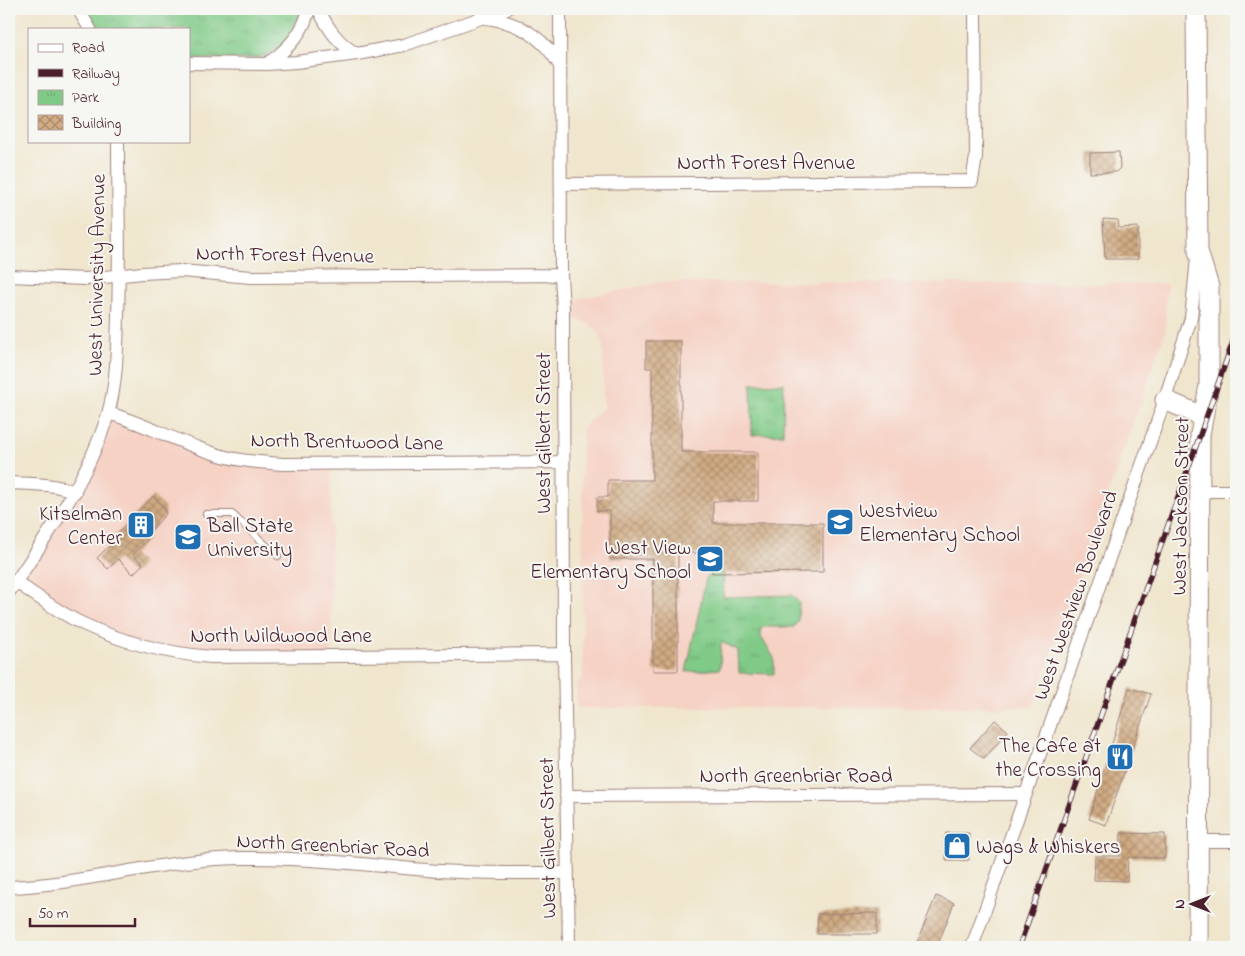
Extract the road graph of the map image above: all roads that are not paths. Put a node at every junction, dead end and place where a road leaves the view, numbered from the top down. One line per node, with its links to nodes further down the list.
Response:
1 (309, 9): 12 (street)
2 (318, 9): 10 (street)
3 (507, 9): 8 (street)
4 (560, 9): 13 (street, West Gilbert Street)
5 (975, 9): 15 (street, North Forest Avenue)
6 (1196, 9): 16 (main road, West Jackson Street)
7 (80, 10): 9 (street)
8 (484, 18): 10 (street); 13 (street)
9 (89, 28)
10 (357, 54): 12 (street)
11 (190, 64): 12 (street)
12 (267, 64)
13 (561, 67): 15 (street, West Gilbert Street)
14 (118, 142): 19 (street, West University Avenue)
15 (561, 184): 17 (street, West Gilbert Street)
16 (1198, 251): 20 (street, West Westview Boulevard); 22 (main road, West Jackson Street)
17 (560, 275): 19 (street, North Forest Avenue); 23 (street, West Gilbert Street)
18 (9, 276): 19 (street, North Forest Avenue)
19 (119, 276): 21 (street, West University Avenue)
20 (1164, 400): 22 (main road); 32 (street, West Westview Boulevard)
21 (108, 412): 23 (street, North Brentwood Lane); 27 (street, West University Avenue)
22 (1202, 416): 25 (main road, West Jackson Street)
23 (563, 462): 31 (street, West Gilbert Street)
24 (9, 484): 27 (street)
25 (1200, 491): 26 (street); 34 (main road, West Jackson Street)
26 (1236, 491)
27 (75, 492): 30 (street, West University Avenue)
28 (206, 514): 29 (lane)
29 (278, 556)
30 (12, 587): 31 (street, North Wildwood Lane)
31 (564, 654): 33 (street, West Gilbert Street)
32 (1026, 794): 33 (street, North Greenbriar Road); 39 (street, West Westview Boulevard)
33 (566, 796): 36 (street, West Gilbert Street)
34 (1199, 841): 35 (street); 40 (main road, West Jackson Street)
35 (1236, 841)
36 (567, 873): 37 (street, North Greenbriar Road); 38 (street, West Gilbert Street)
37 (9, 887)
38 (569, 947)
39 (972, 947)
40 (1198, 947)

